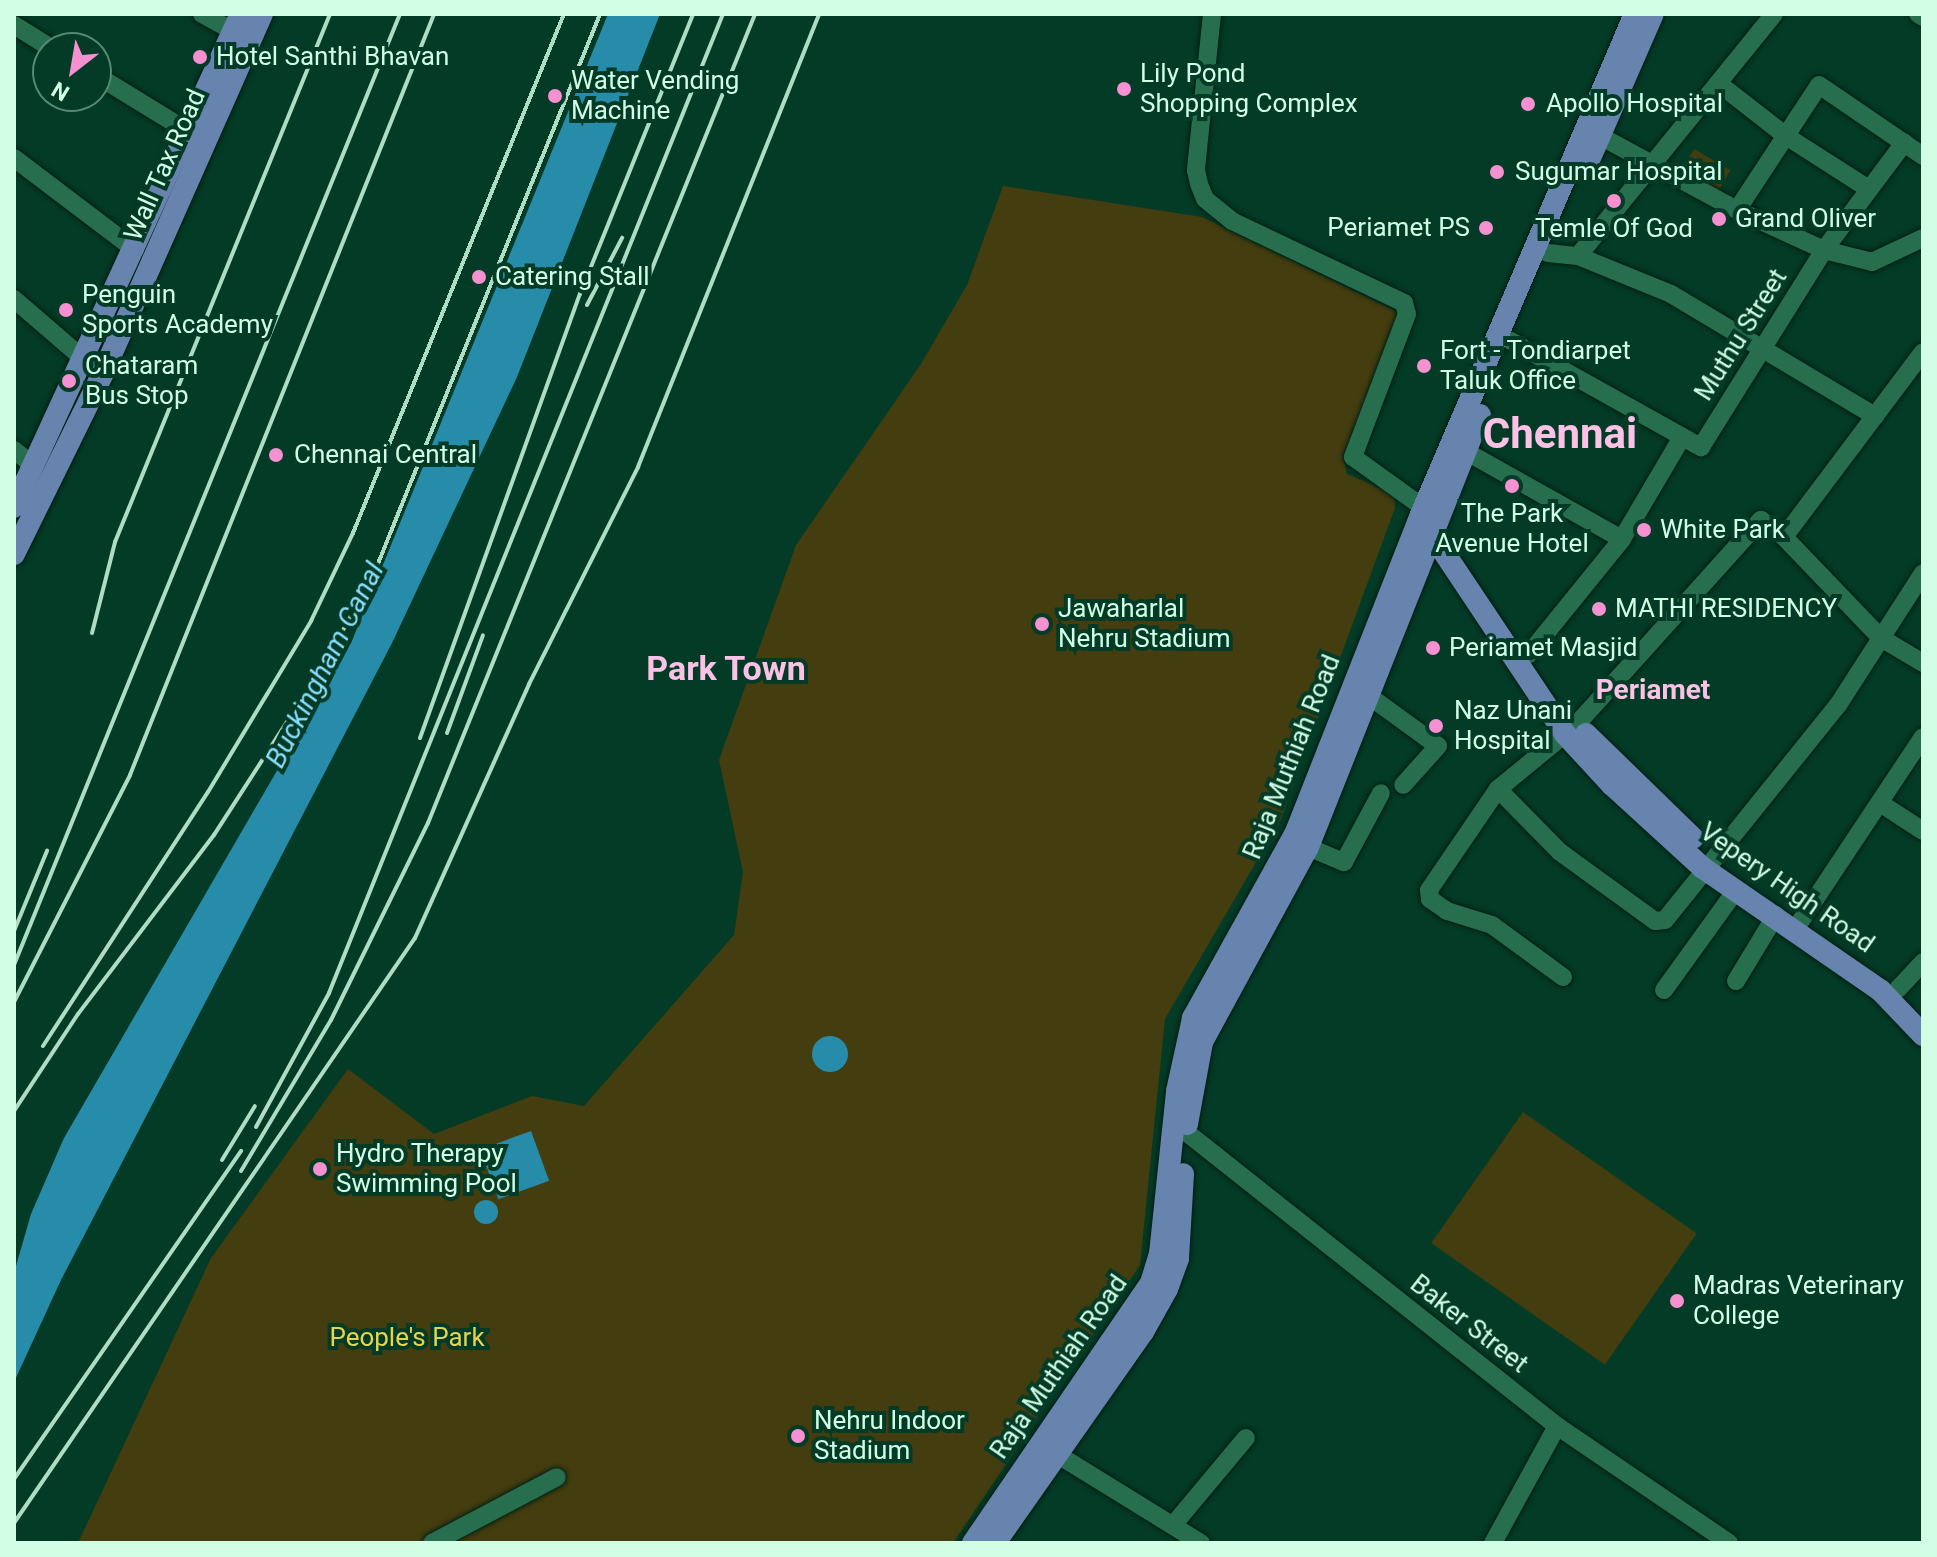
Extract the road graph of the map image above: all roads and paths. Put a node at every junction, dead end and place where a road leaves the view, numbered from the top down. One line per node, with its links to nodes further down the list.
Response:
1 (202, 14): 7 (street)
2 (262, 14): 31 (main road, Wall Tax Road)
3 (1212, 14): 38 (street)
4 (1635, 14): 38 (main road, Raja Muthiah Road)
5 (1653, 14): 13 (main road, Raja Muthiah Road)
6 (1765, 17): 10 (street)
7 (237, 22): 12 (main road, Wall Tax Road)
8 (14, 25): 9 (street)
9 (32, 36)
10 (1718, 83): 14 (street); 18 (street)
11 (112, 85): 12 (street)
12 (189, 132): 22 (main road, Wall Tax Road)
13 (1600, 136): 18 (street); 24 (main road, Raja Muthiah Road)
14 (1786, 136): 15 (street); 19 (street); 20 (street)
15 (1904, 143): 16 (street); 19 (street, Muthu Street)
16 (1923, 156)
17 (14, 158): 22 (street)
18 (1653, 163): 20 (street); 25 (street)
19 (1869, 189): 23 (street, Muthu Street)
20 (1737, 210): 23 (street)
21 (1923, 238): 23 (street)
22 (135, 250): 30 (main road, Wall Tax Road)
23 (1824, 250): 28 (street, Muthu Street)
24 (1548, 253): 25 (street); 27 (main road, Raja Muthiah Road)
25 (1578, 256): 28 (street)
26 (14, 299): 30 (street)
27 (1511, 341): 33 (street); 35 (main road, Raja Muthiah Road)
28 (1763, 349): 32 (street); 33 (street, Muthu Street)
29 (1923, 352): 32 (street)
30 (83, 358): 31 (street); 36 (main road, Wall Tax Road)
31 (102, 375): 41 (main road, Wall Tax Road)
32 (1875, 416): 39 (street)
33 (1682, 437): 40 (street)
34 (14, 450): 36 (street)
35 (1465, 451): 38 (main road, Raja Muthiah Road); 40 (street)
36 (34, 466): 37 (main road, Wall Tax Road)
37 (14, 507)
38 (1428, 521): 44 (main road, Vepery High Road); 46 (main road, Raja Muthiah Road); 47 (main road, Vepery High Road); 66 (main road, Raja Muthiah Road)
39 (1784, 537): 43 (street); 47 (street)
40 (1622, 539): 44 (street)
41 (14, 554)
42 (1923, 573): 43 (street)
43 (1881, 638): 45 (street); 55 (street)
44 (1529, 654): 47 (main road, Vepery High Road)
45 (1923, 663)
46 (1369, 696): 49 (street); 54 (main road, Raja Muthiah Road)
47 (1571, 729): 50 (street); 55 (main road, Vepery High Road)
48 (1923, 737): 52 (street)
49 (1403, 785)
50 (1498, 789): 55 (street); 60 (street)
51 (1381, 793): 54 (street)
52 (1880, 803): 53 (street); 58 (street)
53 (1923, 831)
54 (1308, 847): 66 (main road, Raja Muthiah Road)
55 (1709, 863): 56 (main road, Vepery High Road); 58 (main road, Vepery High Road)
56 (1736, 890): 57 (main road, Vepery High Road); 63 (street)
57 (1776, 915): 58 (main road, Vepery High Road); 61 (street)
58 (1799, 924): 62 (main road, Vepery High Road); 65 (main road, Vepery High Road)
59 (1923, 962): 62 (street)
60 (1563, 977)
61 (1736, 981)
62 (1898, 989): 64 (main road, Vepery High Road)
63 (1664, 990)
64 (1923, 1015)
65 (1923, 1035)
66 (1194, 1040): 67 (main road, Raja Muthiah Road); 70 (main road, Raja Muthiah Road)
67 (1186, 1132): 68 (street, Baker Street); 70 (main road, Raja Muthiah Road)
68 (1557, 1426): 77 (street); 78 (street, Baker Street)
69 (1246, 1438): 72 (street)
70 (1048, 1449): 72 (street); 74 (main road, Raja Muthiah Road); 75 (main road, Raja Muthiah Road)
71 (557, 1477): 73 (street)
72 (1174, 1524): 76 (street)
73 (432, 1543)
74 (973, 1543)
75 (995, 1543)
76 (1201, 1543)
77 (1493, 1543)
78 (1729, 1543)

